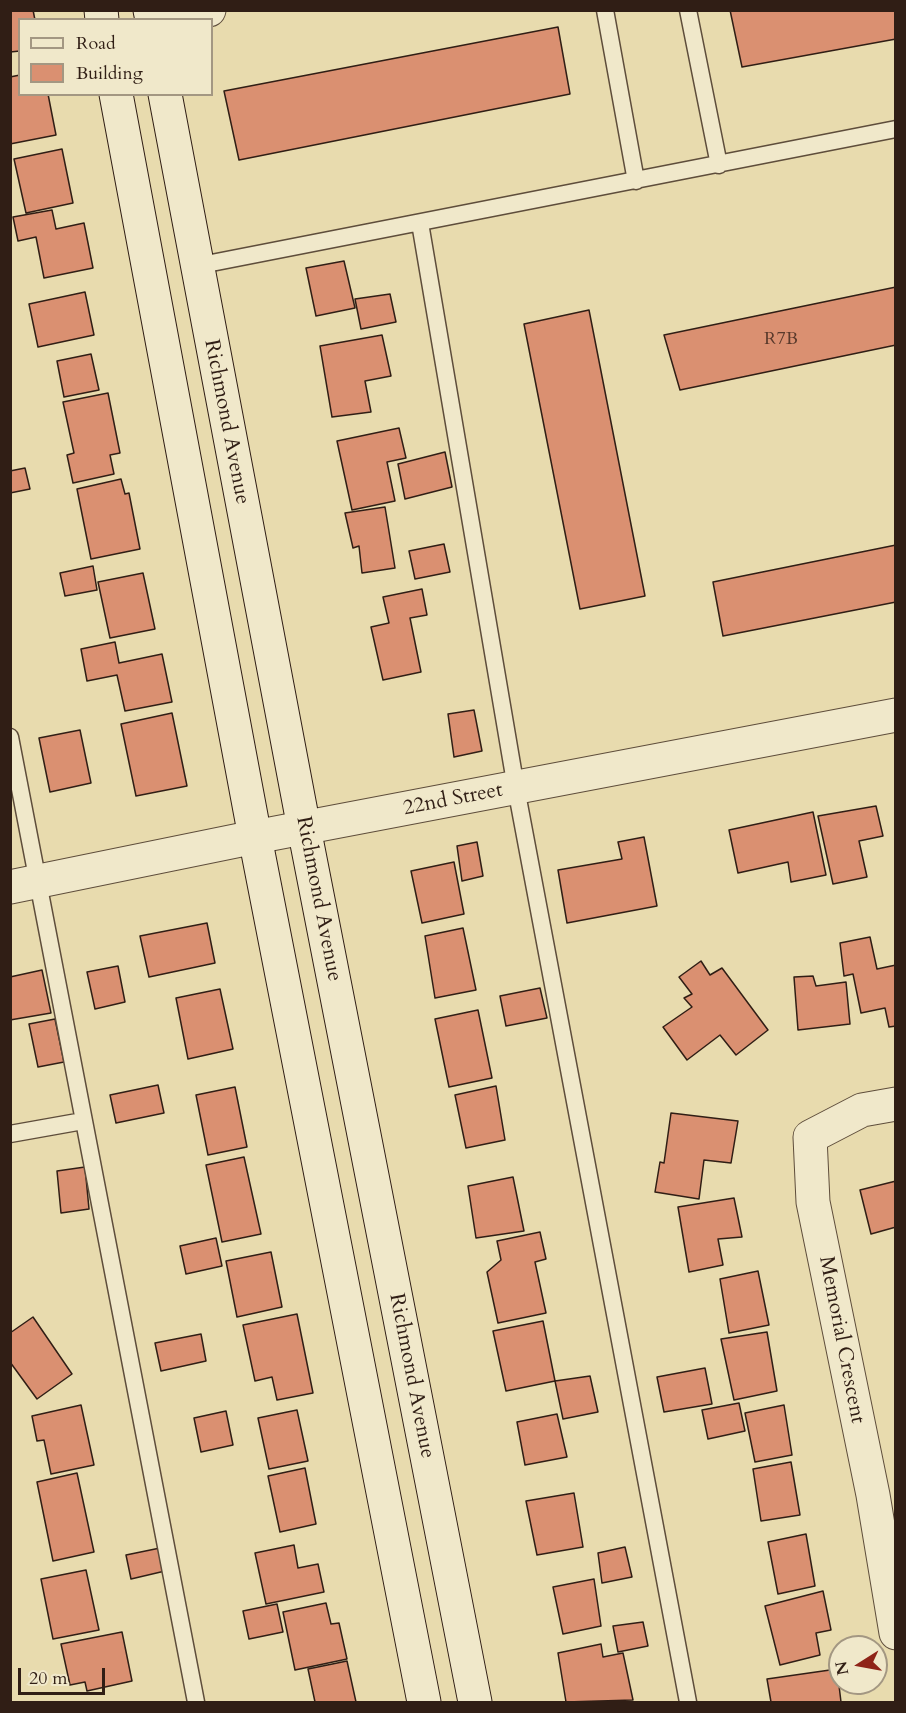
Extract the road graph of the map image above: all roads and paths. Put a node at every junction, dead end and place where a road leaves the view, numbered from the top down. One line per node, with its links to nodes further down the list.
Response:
1 (209, 10): 4 (main road)
2 (605, 10): 9 (lane)
3 (688, 10): 8 (lane)
4 (172, 18)
5 (116, 96): 16 (main road)
6 (165, 96): 11 (main road, Richmond Avenue)
7 (896, 129): 8 (lane)
8 (718, 165): 9 (lane)
9 (636, 181): 10 (lane)
10 (420, 223): 11 (lane); 14 (lane)
11 (196, 266): 15 (main road, Richmond Avenue)
12 (896, 715): 14 (main road, 22nd Street)
13 (10, 737): 17 (lane)
14 (516, 788): 15 (main road, 22nd Street); 26 (lane)
15 (304, 828): 16 (main road, 22nd Street); 25 (main road, Richmond Avenue)
16 (255, 837): 17 (main road, 22nd Street); 24 (main road)
17 (24, 885): 19 (lane)
18 (896, 1104): 21 (main road, Memorial Crescent)
19 (83, 1121): 20 (lane); 23 (lane)
20 (10, 1134)
21 (884, 1494): 22 (main road, Memorial Crescent)
22 (896, 1634)
23 (196, 1702)
24 (424, 1702)
25 (475, 1702)
26 (688, 1702)

